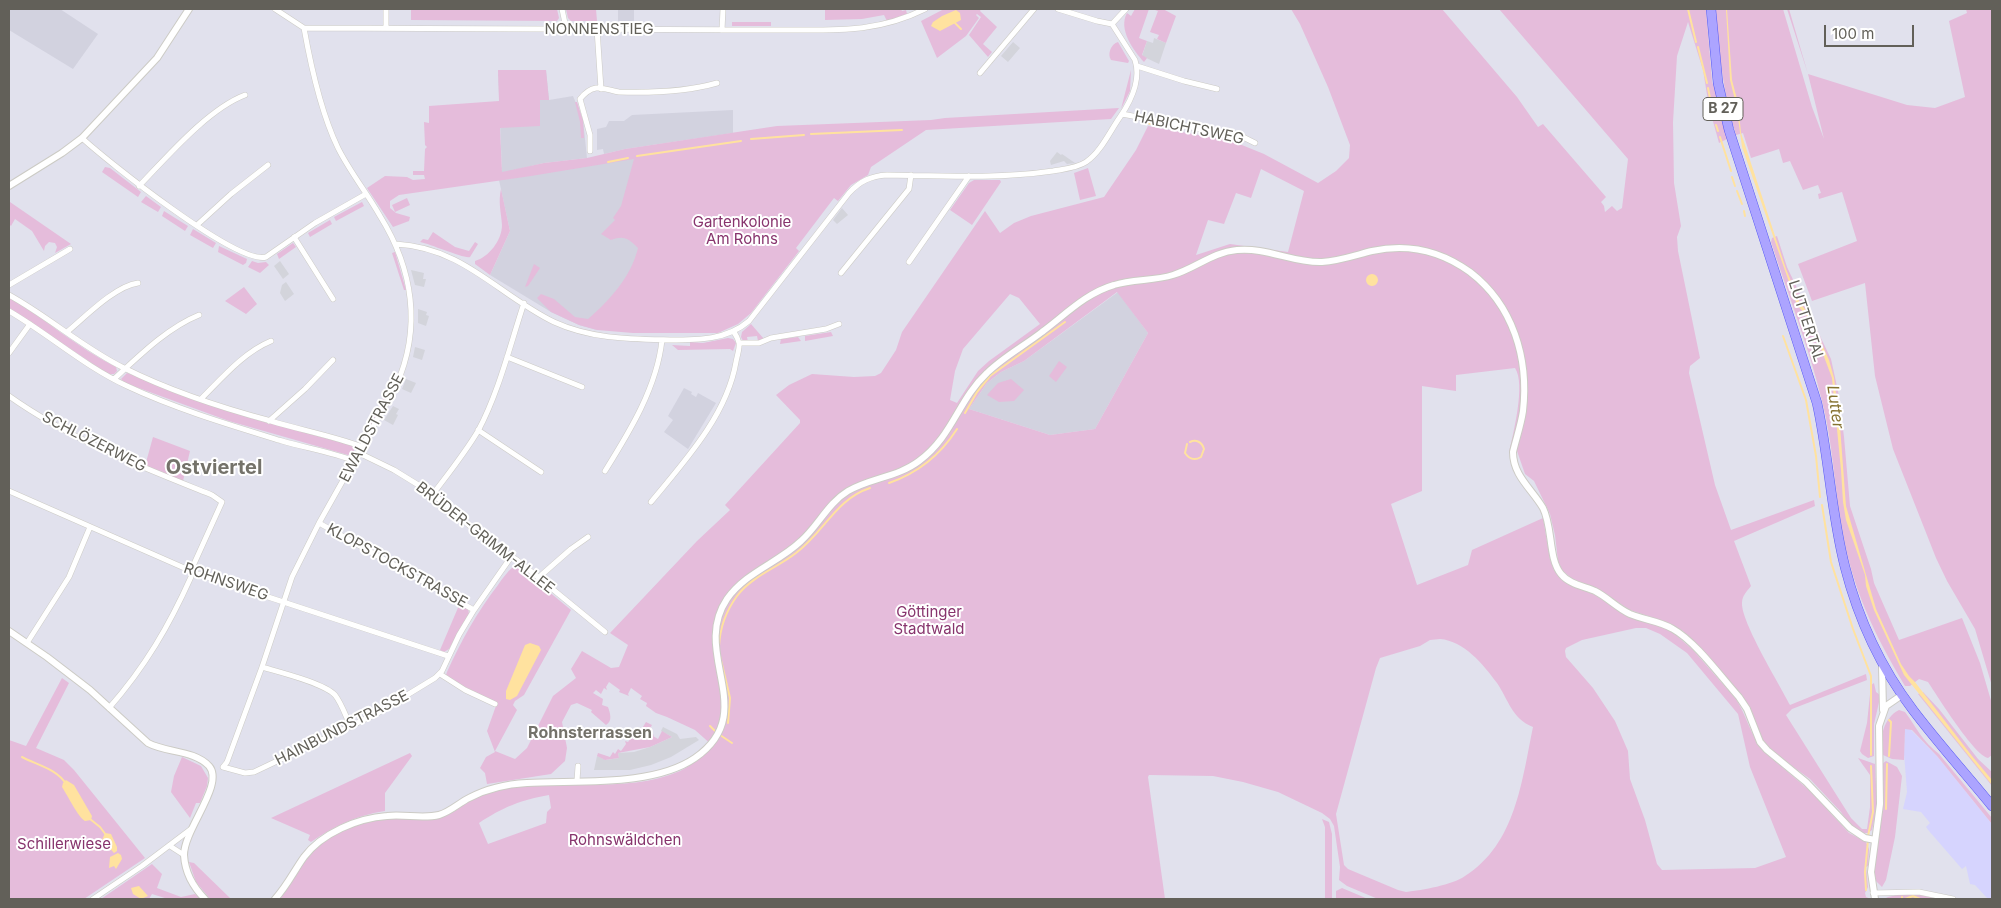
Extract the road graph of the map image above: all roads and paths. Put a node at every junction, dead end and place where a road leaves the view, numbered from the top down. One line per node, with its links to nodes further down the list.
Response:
1 (190, 9): 24 (street)
2 (275, 9): 12 (street)
3 (386, 9): 13 (street)
4 (562, 9): 14 (street)
5 (722, 9): 16 (street)
6 (926, 9): 16 (street, NONNENSTIEG)
7 (1034, 9): 18 (street)
8 (1058, 9): 11 (street)
9 (1126, 9): 11 (street)
10 (1711, 9): 83 (main road, LUTTERTAL / B 27)
11 (1112, 24): 17 (street)
12 (304, 28): 13 (street, NONNENSTIEG); 32 (street, EWALDSTRASSE)
13 (386, 28): 14 (street, NONNENSTIEG)
14 (566, 28): 15 (street, NONNENSTIEG)
15 (597, 29): 16 (street, NONNENSTIEG); 20 (street)
16 (722, 30)
17 (1137, 66): 21 (street); 23 (street)
18 (980, 73)
19 (717, 83): 20 (street)
20 (601, 89): 26 (street)
21 (1217, 89)
22 (245, 95): 31 (street)
23 (1122, 114): 25 (street, HABICHTSWEG); 29 (street)
24 (82, 138): 30 (street); 31 (street)
25 (1255, 143)
26 (590, 151)
27 (268, 165): 33 (street)
28 (912, 175): 29 (street); 38 (street); 49 (street)
29 (969, 176): 37 (street)
30 (9, 186)
31 (139, 186): 33 (street)
32 (366, 194): 34 (street); 35 (street, EWALDSTRASSE)
33 (197, 225): 34 (street)
34 (294, 237): 42 (street)
35 (396, 244): 43 (street); 63 (street, EWALDSTRASSE)
36 (70, 249): 40 (street)
37 (909, 262)
38 (842, 274)
39 (138, 282): 48 (street)
40 (9, 285)
41 (9, 294): 48 (street)
42 (334, 299)
43 (524, 303): 50 (street); 54 (street)
44 (9, 311): 46 (street)
45 (199, 315): 56 (street)
46 (30, 324): 53 (street); 57 (street)
47 (839, 324): 52 (street)
48 (67, 332): 56 (street)
49 (734, 332): 50 (street); 52 (street)
50 (662, 340): 66 (street)
51 (271, 341): 60 (street)
52 (739, 344): 70 (street)
53 (9, 353)
54 (506, 357): 58 (street); 62 (street)
55 (333, 360): 61 (street)
56 (125, 369): 57 (street); 60 (street)
57 (114, 379): 65 (street)
58 (582, 387)
59 (9, 396): 75 (street, SCHLÖZERWEG)
60 (201, 399): 61 (street)
61 (269, 421): 63 (street)
62 (478, 430): 67 (street); 69 (street)
63 (363, 447): 64 (street, EWALDSTRASSE)
64 (359, 453): 65 (street, EWALDSTRASSE); 69 (street, BRÜDER-GRIMM-ALLEE)
65 (355, 461): 71 (street, EWALDSTRASSE)
66 (605, 471)
67 (541, 472)
68 (9, 491): 72 (street, ROHNSWEG)
69 (433, 494): 74 (street, BRÜDER-GRIMM-ALLEE)
70 (651, 502)
71 (319, 523): 77 (street, EWALDSTRASSE); 78 (street, KLOPSTOCKSTRASSE)
72 (90, 527): 75 (street, ROHNSWEG); 81 (street)
73 (588, 537): 76 (street)
74 (511, 557): 76 (street, BRÜDER-GRIMM-ALLEE); 78 (street)
75 (192, 572): 77 (street, ROHNSWEG); 88 (street)
76 (538, 578): 80 (street, BRÜDER-GRIMM-ALLEE)
77 (283, 602): 82 (street, ROHNSWEG); 84 (street, EWALDSTRASSE)
78 (474, 610): 82 (street)
79 (9, 631): 81 (street)
80 (605, 632)
81 (27, 643): 88 (street)
82 (448, 656): 85 (street)
83 (1882, 661): 86 (main road, LUTTERTAL / B 27); 89 (street)
84 (262, 666): 90 (street); 92 (street, EWALDSTRASSE)
85 (440, 674): 87 (street); 90 (street, HAINBUNDSTRASSE)
86 (1902, 695): 89 (street); 95 (main road, B 27)
87 (495, 704)
88 (109, 708): 93 (street)
89 (1882, 714): 97 (street)
90 (351, 727): 92 (street, HAINBUNDSTRASSE)
91 (578, 766): 94 (street)
92 (223, 767): 93 (street)
93 (213, 772): 96 (street)
94 (577, 781): 97 (street); 103 (street)
95 (1992, 806)
96 (191, 829): 98 (street); 99 (street)
97 (1875, 840): 100 (street)
98 (170, 846): 99 (street); 101 (street)
99 (184, 855): 102 (street)
100 (1874, 896): 104 (street)
101 (93, 899)
102 (204, 899)
103 (275, 899)
104 (1952, 899)

